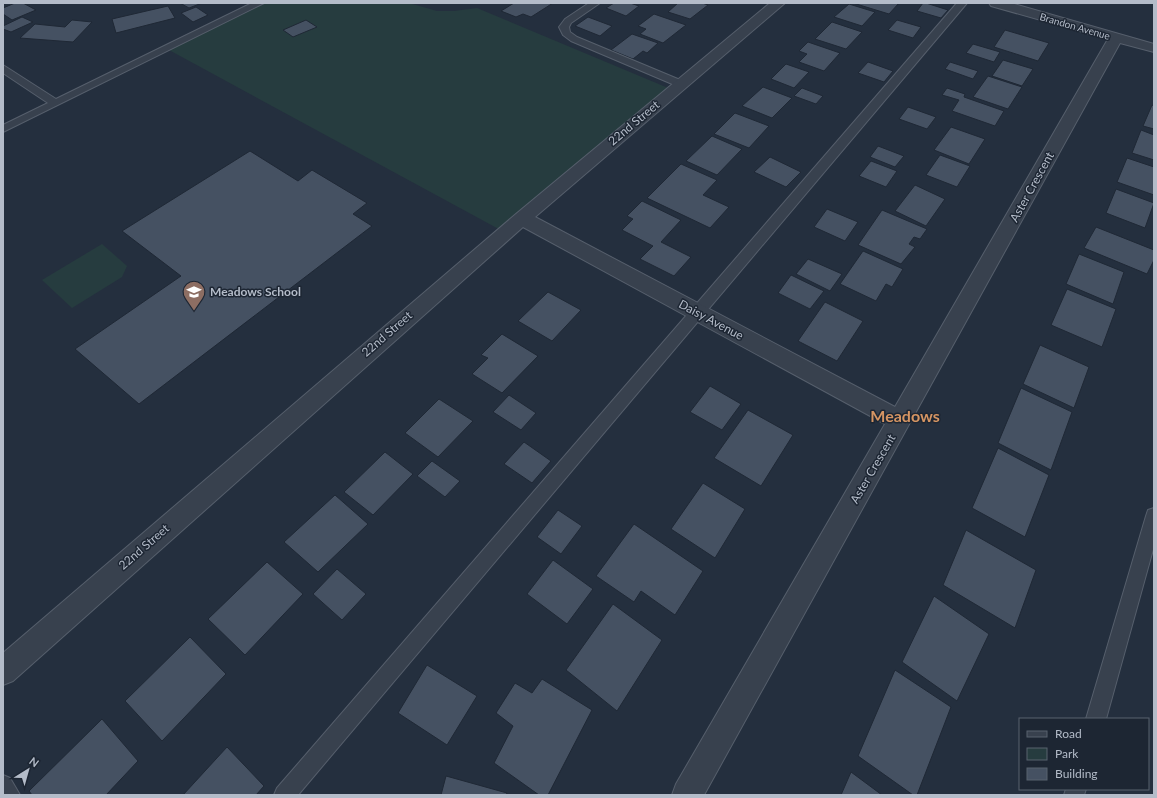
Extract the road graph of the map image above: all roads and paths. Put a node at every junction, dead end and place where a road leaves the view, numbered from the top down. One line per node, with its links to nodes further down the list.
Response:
1 (259, 3): 10 (lane)
2 (595, 3): 9 (lane)
3 (778, 3): 9 (street, 22nd Street)
4 (962, 3): 13 (lane)
5 (996, 3): 6 (street, Brandon Avenue)
6 (1116, 38): 7 (street, Brandon Avenue); 14 (street, Aster Crescent)
7 (1154, 48)
8 (3, 68): 10 (lane)
9 (681, 84): 12 (street, 22nd Street)
10 (54, 103): 11 (lane)
11 (3, 129)
12 (522, 218): 13 (street, Daisy Avenue); 16 (street, 22nd Street)
13 (697, 312): 14 (street, Daisy Avenue); 20 (lane)
14 (900, 421): 21 (street, Aster Crescent)
15 (1154, 516): 17 (lane)
16 (3, 671)
17 (1096, 718)
18 (3, 785): 19 (lane)
19 (10, 795)
20 (284, 795)
21 (687, 795)

